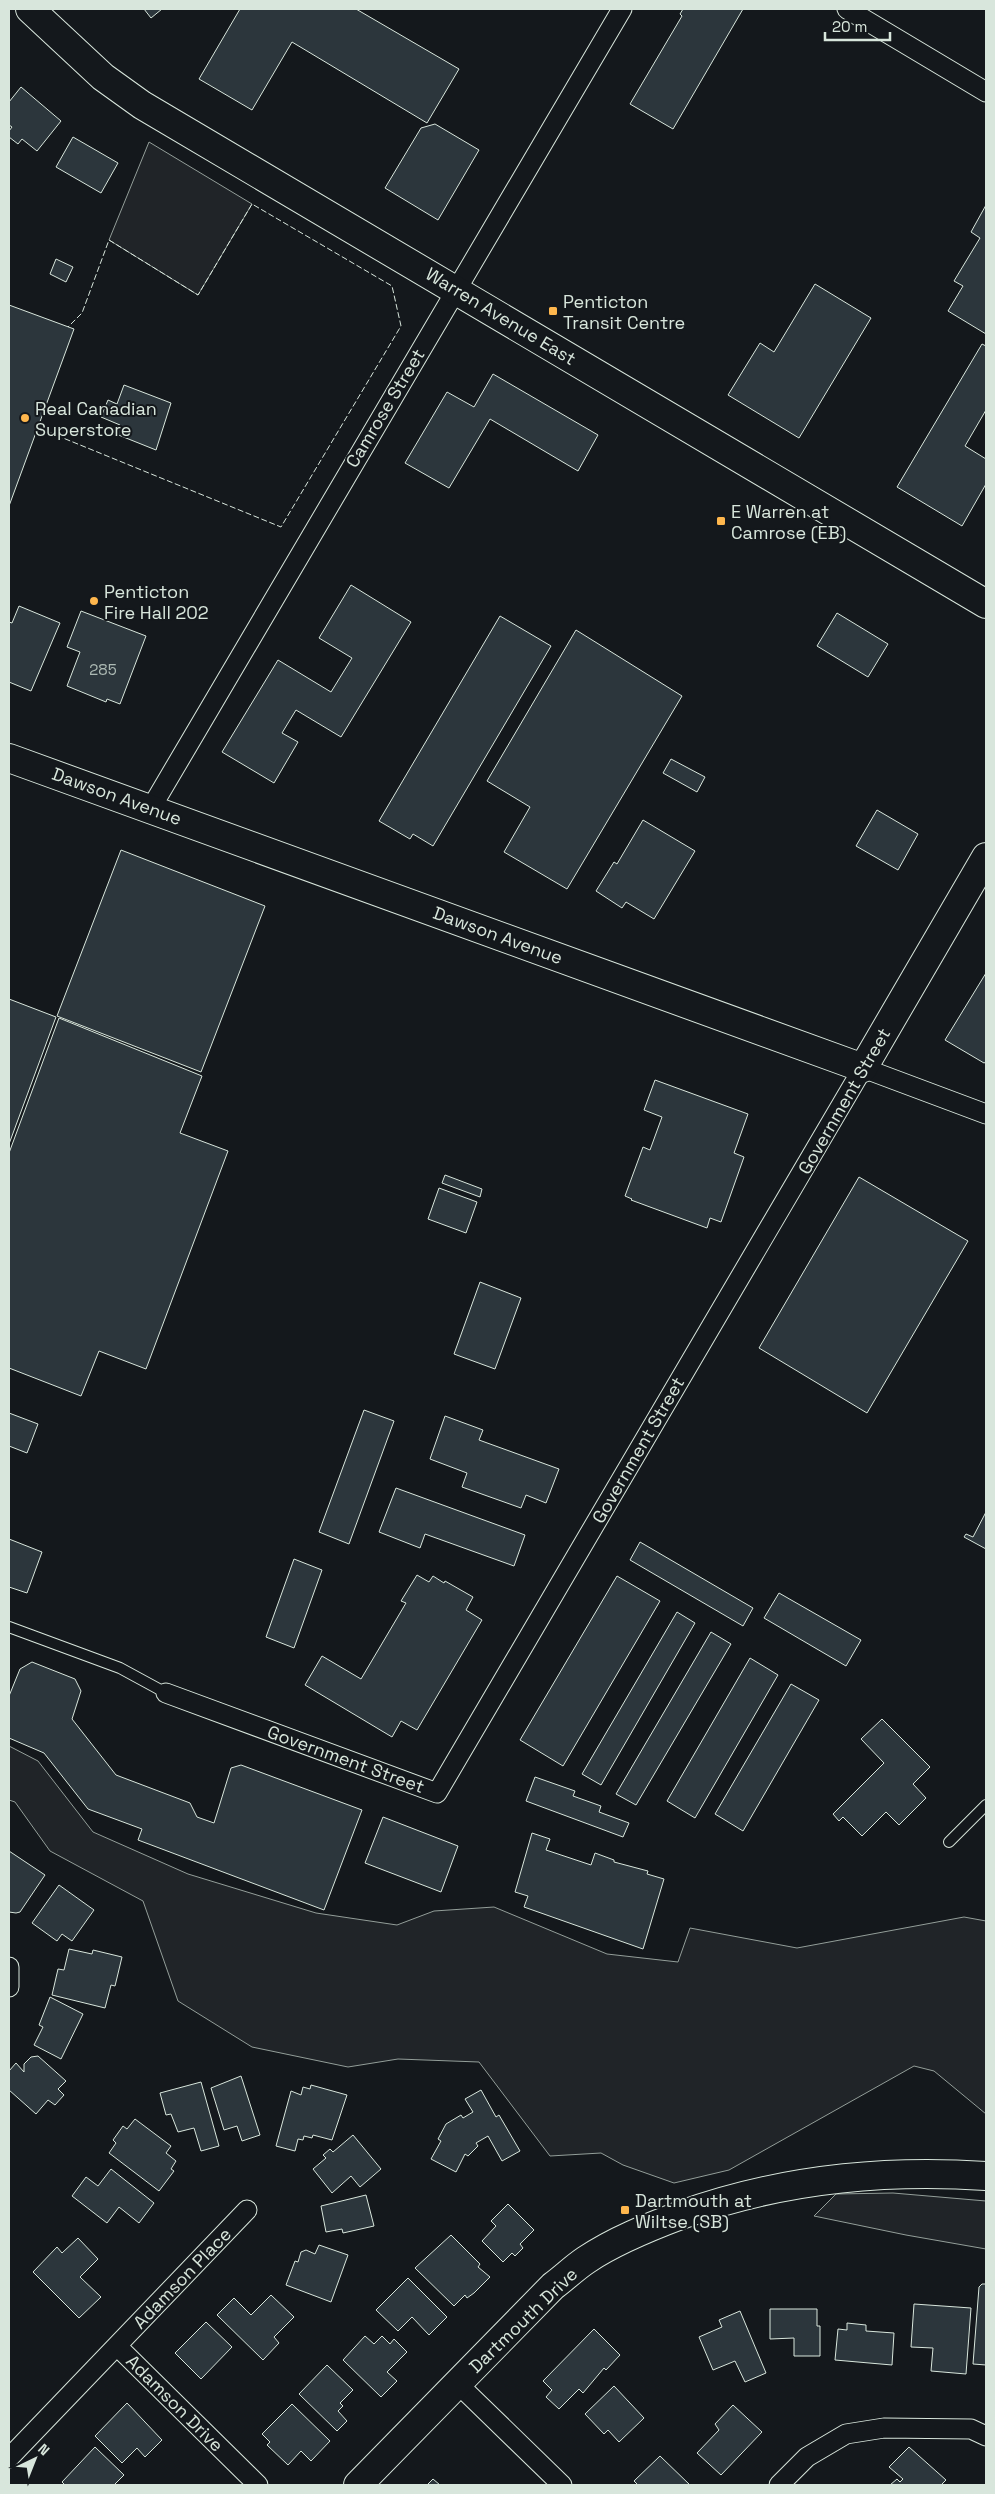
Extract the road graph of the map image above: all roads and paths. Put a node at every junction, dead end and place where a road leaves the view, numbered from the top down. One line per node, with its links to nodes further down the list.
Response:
1 (30, 9): 5 (street, Warren Avenue East)
2 (622, 9): 5 (street, Camrose Street)
3 (846, 9): 4 (street)
4 (986, 92)
5 (456, 289): 6 (street, Warren Avenue East); 8 (street, Camrose Street)
6 (986, 604)
7 (9, 758): 8 (street, Dawson Avenue)
8 (150, 808): 10 (street, Dawson Avenue)
9 (986, 857): 10 (street, Government Street)
10 (863, 1068): 11 (street, Dawson Avenue); 13 (street, Government Street)
11 (986, 1114)
12 (9, 1627): 13 (lane)
13 (166, 1693)
14 (986, 1805): 15 (lane)
15 (949, 1842)
16 (9, 1967): 17 (street)
17 (9, 1987)
18 (986, 2176): 21 (street, Dartmouth Drive)
19 (247, 2210): 20 (street, Adamson Place)
20 (117, 2346): 23 (street, Adamson Drive); 24 (street, Adamson Drive)
21 (458, 2384): 25 (street, Dartmouth Drive); 26 (street)
22 (986, 2436): 27 (street)
23 (9, 2458)
24 (258, 2485)
25 (358, 2485)
26 (562, 2485)
27 (779, 2485)

